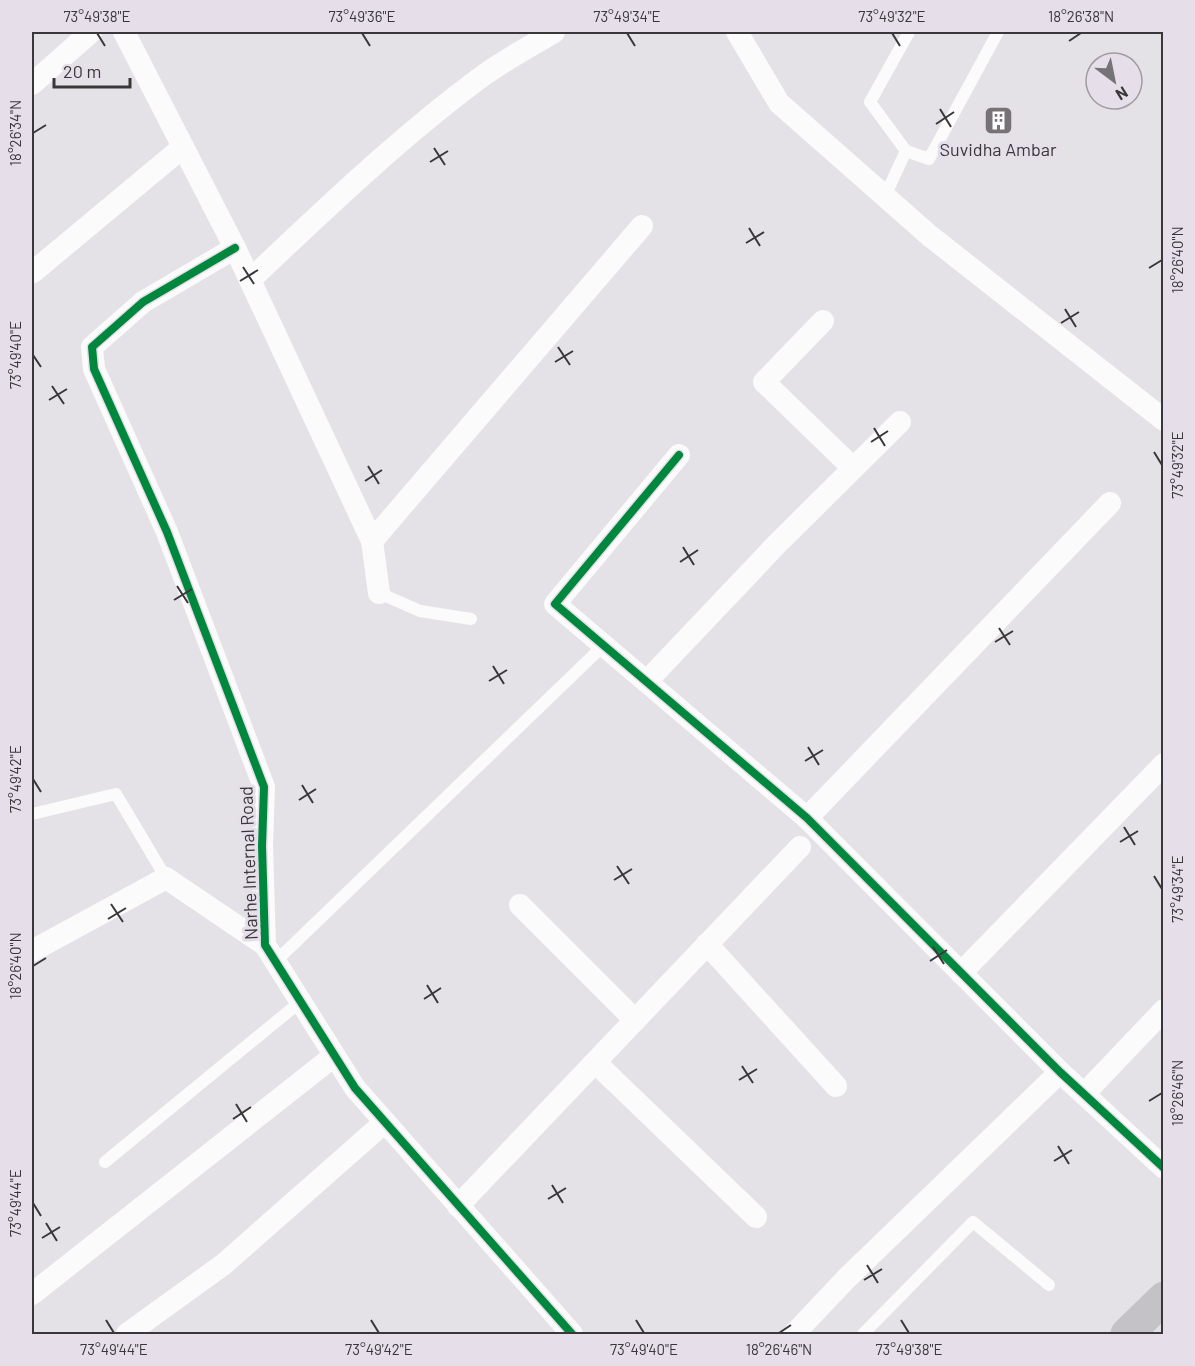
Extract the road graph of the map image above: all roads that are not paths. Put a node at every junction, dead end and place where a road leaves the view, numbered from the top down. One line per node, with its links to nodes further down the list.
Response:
1 (91, 32): 7 (street)
2 (124, 32): 8 (street)
3 (554, 32): 14 (street)
4 (737, 32): 10 (street)
5 (909, 32): 9 (lane)
6 (998, 32): 9 (lane)
7 (32, 84)
8 (183, 147): 12 (street); 13 (street)
9 (906, 151): 10 (lane)
10 (885, 196): 16 (street)
11 (642, 226): 21 (street)
12 (235, 248): 14 (street); 34 (street, Narhe Internal Road)
13 (33, 272)
14 (250, 280): 21 (street)
15 (823, 321): 19 (street)
16 (1164, 420)
17 (900, 422): 19 (street)
18 (679, 454): 24 (street)
19 (852, 468): 25 (street)
20 (1110, 502): 28 (street)
21 (372, 541): 22 (street)
22 (379, 593): 23 (lane)
23 (471, 619)
24 (603, 646): 25 (street); 34 (lane)
25 (647, 681): 28 (street)
26 (1164, 764): 35 (street)
27 (32, 814): 30 (lane)
28 (807, 818): 35 (street)
29 (800, 847): 32 (street)
30 (166, 878): 33 (street); 34 (street)
31 (520, 905): 38 (street)
32 (707, 944): 38 (street); 42 (street)
33 (32, 951)
34 (270, 953): 36 (street, Narhe Internal Road)
35 (961, 973): 41 (street)
36 (300, 1002): 39 (street, Narhe Internal Road); 45 (lane)
37 (1164, 1010): 43 (street)
38 (635, 1020): 40 (street)
39 (334, 1056): 44 (street, Narhe Internal Road); 50 (street)
40 (596, 1063): 47 (street); 48 (street)
41 (1060, 1072): 43 (street); 54 (street)
42 (836, 1086)
43 (1084, 1094): 46 (street)
44 (385, 1122): 47 (street, Narhe Internal Road); 52 (street)
45 (105, 1162)
46 (1164, 1168)
47 (459, 1206): 53 (street, Narhe Internal Road)
48 (756, 1217)
49 (1048, 1285): 55 (lane)
50 (32, 1294)
51 (1164, 1298): 56 (street)
52 (127, 1335)
53 (572, 1335)
54 (794, 1335)
55 (863, 1335)
56 (1127, 1335)

